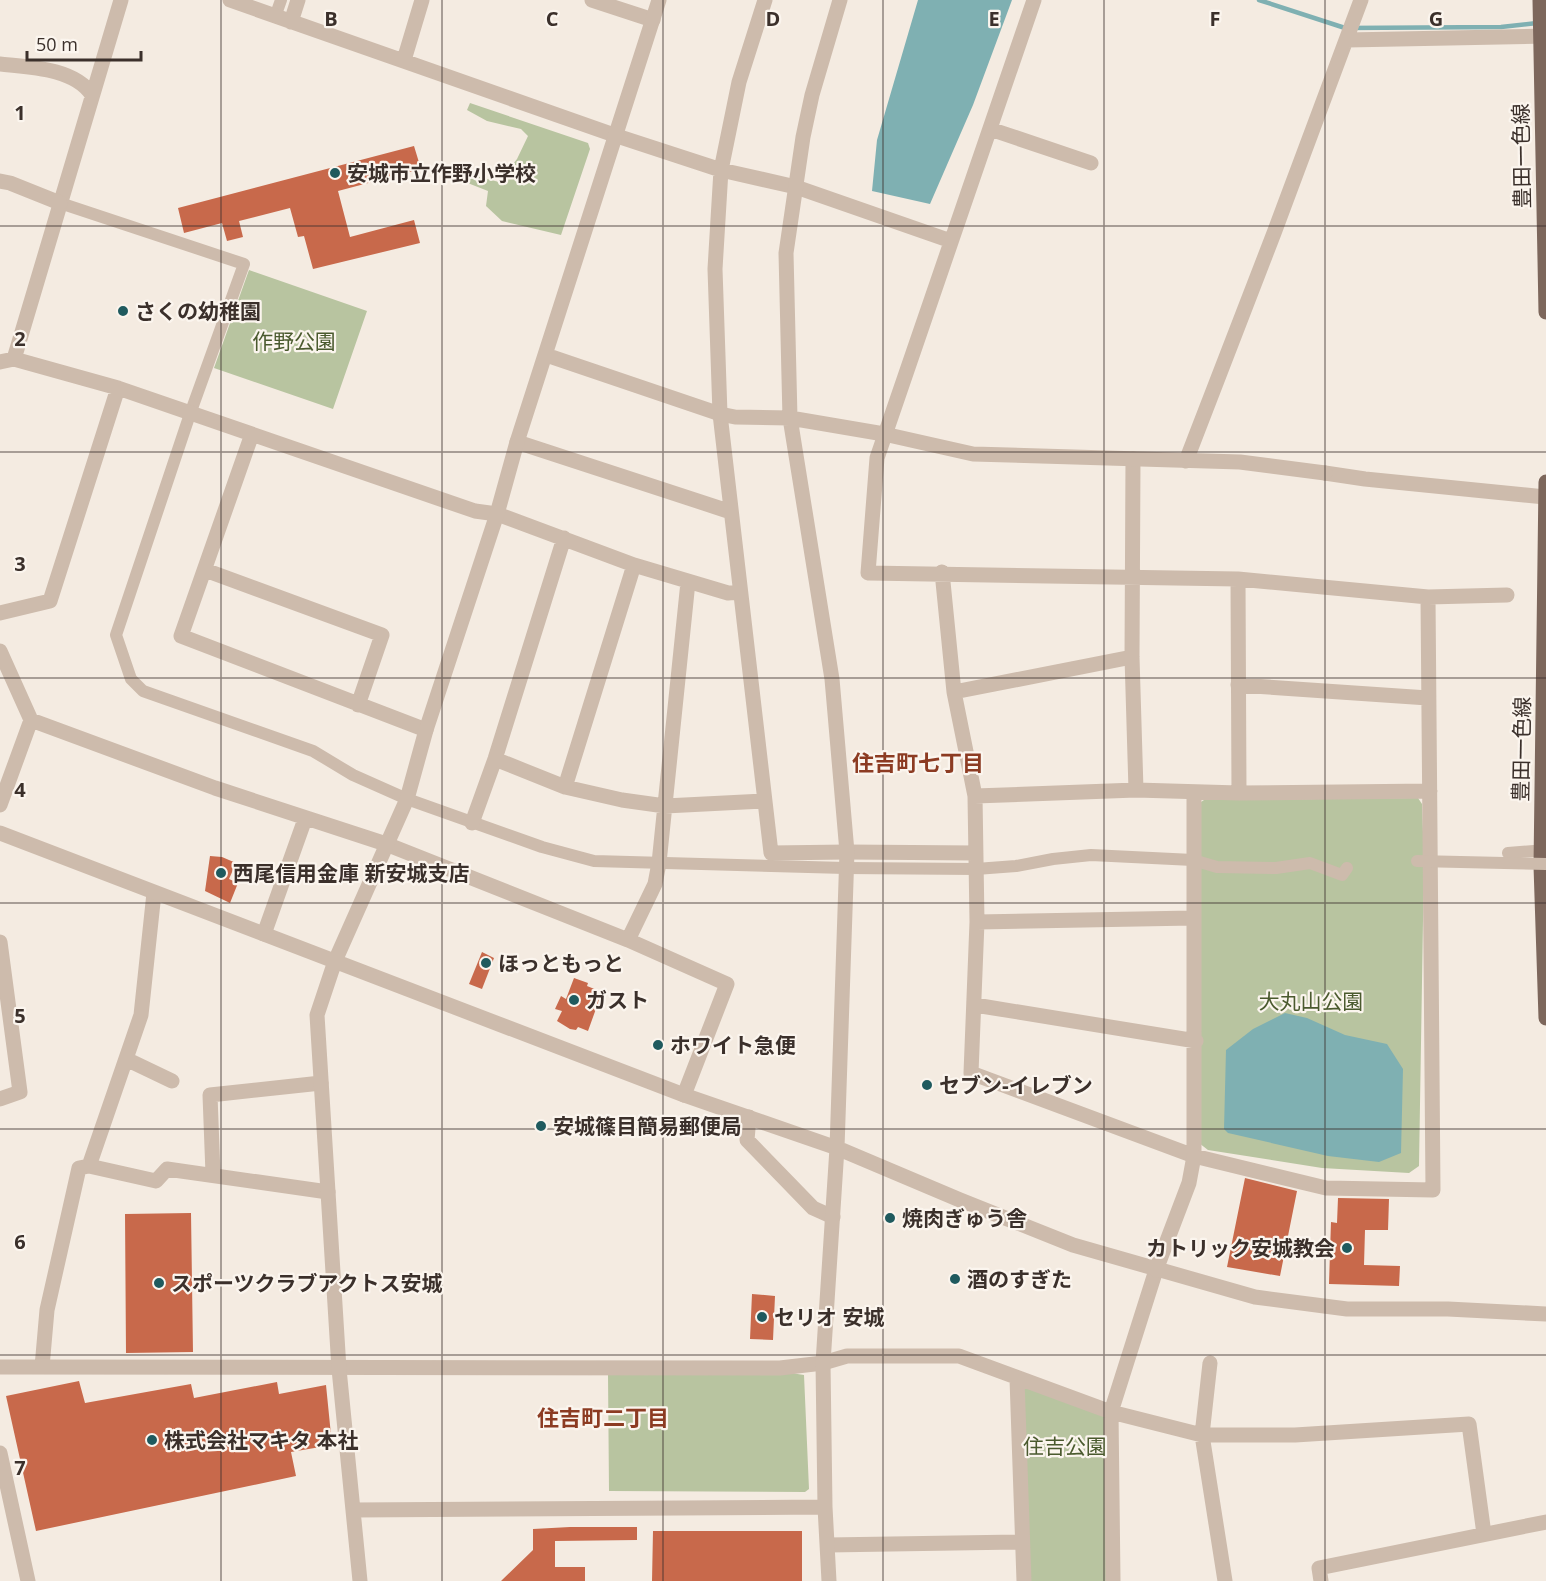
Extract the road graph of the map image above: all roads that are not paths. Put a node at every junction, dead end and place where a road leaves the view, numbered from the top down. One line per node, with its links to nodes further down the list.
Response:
1 (121, 0): 20 (street)
2 (230, 0): 13 (street)
3 (281, 0): 13 (street)
4 (298, 0): 15 (street)
5 (422, 0): 18 (street)
6 (659, 0): 14 (street)
7 (765, 0): 24 (street)
8 (840, 0): 26 (street)
9 (1034, 0): 21 (street)
10 (1361, 0): 16 (street)
11 (601, 1): 14 (street)
12 (1540, 7): 17 (main road, 豊田一色線)
13 (275, 17): 15 (street)
14 (653, 20): 22 (street)
15 (291, 22): 18 (street)
16 (1350, 33): 17 (street); 40 (street)
17 (1541, 34): 29 (main road, 豊田一色線)
18 (404, 60): 22 (street)
19 (0, 64): 20 (street)
20 (92, 95): 27 (street)
21 (990, 129): 23 (street); 28 (street)
22 (617, 136): 24 (street); 30 (street)
23 (1090, 163)
24 (721, 170): 26 (street); 34 (street)
25 (0, 180): 27 (street)
26 (796, 187): 28 (street); 35 (street)
27 (60, 203): 31 (street); 33 (street)
28 (951, 241): 37 (street)
29 (1546, 312)
30 (546, 355): 34 (street); 38 (street)
31 (7, 360): 32 (street)
32 (118, 388): 33 (street); 54 (street)
33 (190, 414): 36 (street); 70 (street)
34 (720, 414): 35 (street); 42 (street)
35 (790, 418): 37 (street); 78 (street)
36 (252, 434): 43 (street); 46 (street)
37 (884, 434): 39 (street); 47 (street)
38 (517, 442): 42 (street); 43 (street)
39 (1133, 459): 40 (street); 48 (street)
40 (1186, 460): 41 (street)
41 (1546, 492): 81 (main road, 豊田一色線)
42 (731, 512): 51 (street)
43 (497, 514): 44 (street); 62 (street)
44 (564, 538): 45 (street); 63 (street)
45 (634, 565): 50 (street); 64 (street)
46 (205, 570): 60 (street); 60 (street)
47 (942, 572): 48 (street); 58 (street)
48 (1133, 576): 49 (street); 56 (street)
49 (1238, 579): 53 (street); 57 (street)
50 (688, 582): 51 (street); 73 (street)
51 (740, 592): 71 (street)
52 (1507, 595): 53 (street)
53 (1428, 597): 59 (street)
54 (0, 613)
55 (0, 651): 61 (street)
56 (1132, 657): 58 (street); 65 (street)
57 (1238, 685): 59 (street); 68 (street)
58 (954, 692): 69 (street)
59 (1428, 698): 66 (street)
60 (358, 705): 62 (street)
61 (31, 720): 72 (street); 74 (street)
62 (426, 730): 70 (street)
63 (495, 759): 64 (street); 75 (street)
64 (565, 787): 73 (street)
65 (1136, 790): 67 (street); 69 (street)
66 (1430, 791): 68 (street); 105 (street)
67 (1194, 792): 68 (street); 82 (street)
68 (1239, 793)
69 (975, 796): 79 (street)
70 (406, 799): 75 (street); 77 (street)
71 (764, 801): 73 (street); 78 (street)
72 (0, 805)
73 (665, 806): 84 (street)
74 (306, 819): 77 (street); 91 (street)
75 (472, 823): 84 (street)
76 (0, 833): 88 (street)
77 (386, 844): 92 (street); 94 (street)
78 (847, 852): 79 (street); 85 (street)
79 (976, 853): 87 (street)
80 (1508, 853): 81 (street)
81 (1544, 855): 83 (street, bridge); 96 (main road, 豊田一色線)
82 (1193, 860): 86 (street); 87 (street); 89 (street)
83 (1417, 861)
84 (659, 863): 85 (street); 92 (street)
85 (845, 868): 87 (street); 104 (street)
86 (1347, 868)
87 (976, 870): 90 (street)
88 (154, 893): 91 (street); 98 (street)
89 (1193, 918): 90 (street); 97 (street)
90 (977, 922): 95 (street)
91 (264, 934): 94 (street)
92 (628, 940): 101 (street)
93 (0, 942): 102 (street)
94 (335, 961): 100 (street); 101 (street)
95 (975, 1005): 97 (street); 105 (street)
96 (1546, 1018)
97 (1196, 1041): 105 (street)
98 (126, 1059): 99 (street); 106 (street)
99 (172, 1081)
100 (321, 1083): 107 (street); 108 (street)
101 (684, 1095): 103 (street)
102 (0, 1099)
103 (749, 1118): 104 (street); 109 (street)
104 (837, 1148): 109 (street); 110 (street)
105 (1194, 1156): 110 (street)
106 (89, 1166): 107 (street); 115 (street)
107 (213, 1174): 108 (street)
108 (328, 1192): 116 (street)
109 (833, 1217): 112 (street)
110 (1156, 1270): 111 (street); 118 (street)
111 (1546, 1314)
112 (823, 1363): 116 (street); 117 (street); 121 (street)
113 (1210, 1363): 119 (street)
114 (0, 1367): 115 (street)
115 (42, 1367): 116 (street)
116 (339, 1369): 122 (street)
117 (1017, 1379): 118 (street); 125 (street)
118 (1111, 1412): 119 (street); 131 (street)
119 (1202, 1435): 124 (street); 132 (street)
120 (0, 1453): 127 (street)
121 (825, 1507): 122 (street); 126 (street)
122 (354, 1510): 128 (street)
123 (1546, 1522): 124 (street)
124 (1484, 1534): 133 (street)
125 (1022, 1542): 126 (street); 130 (street)
126 (828, 1545): 129 (street)
127 (28, 1581)
128 (360, 1581)
129 (829, 1581)
130 (1024, 1581)
131 (1113, 1581)
132 (1225, 1581)
133 (1321, 1581)

